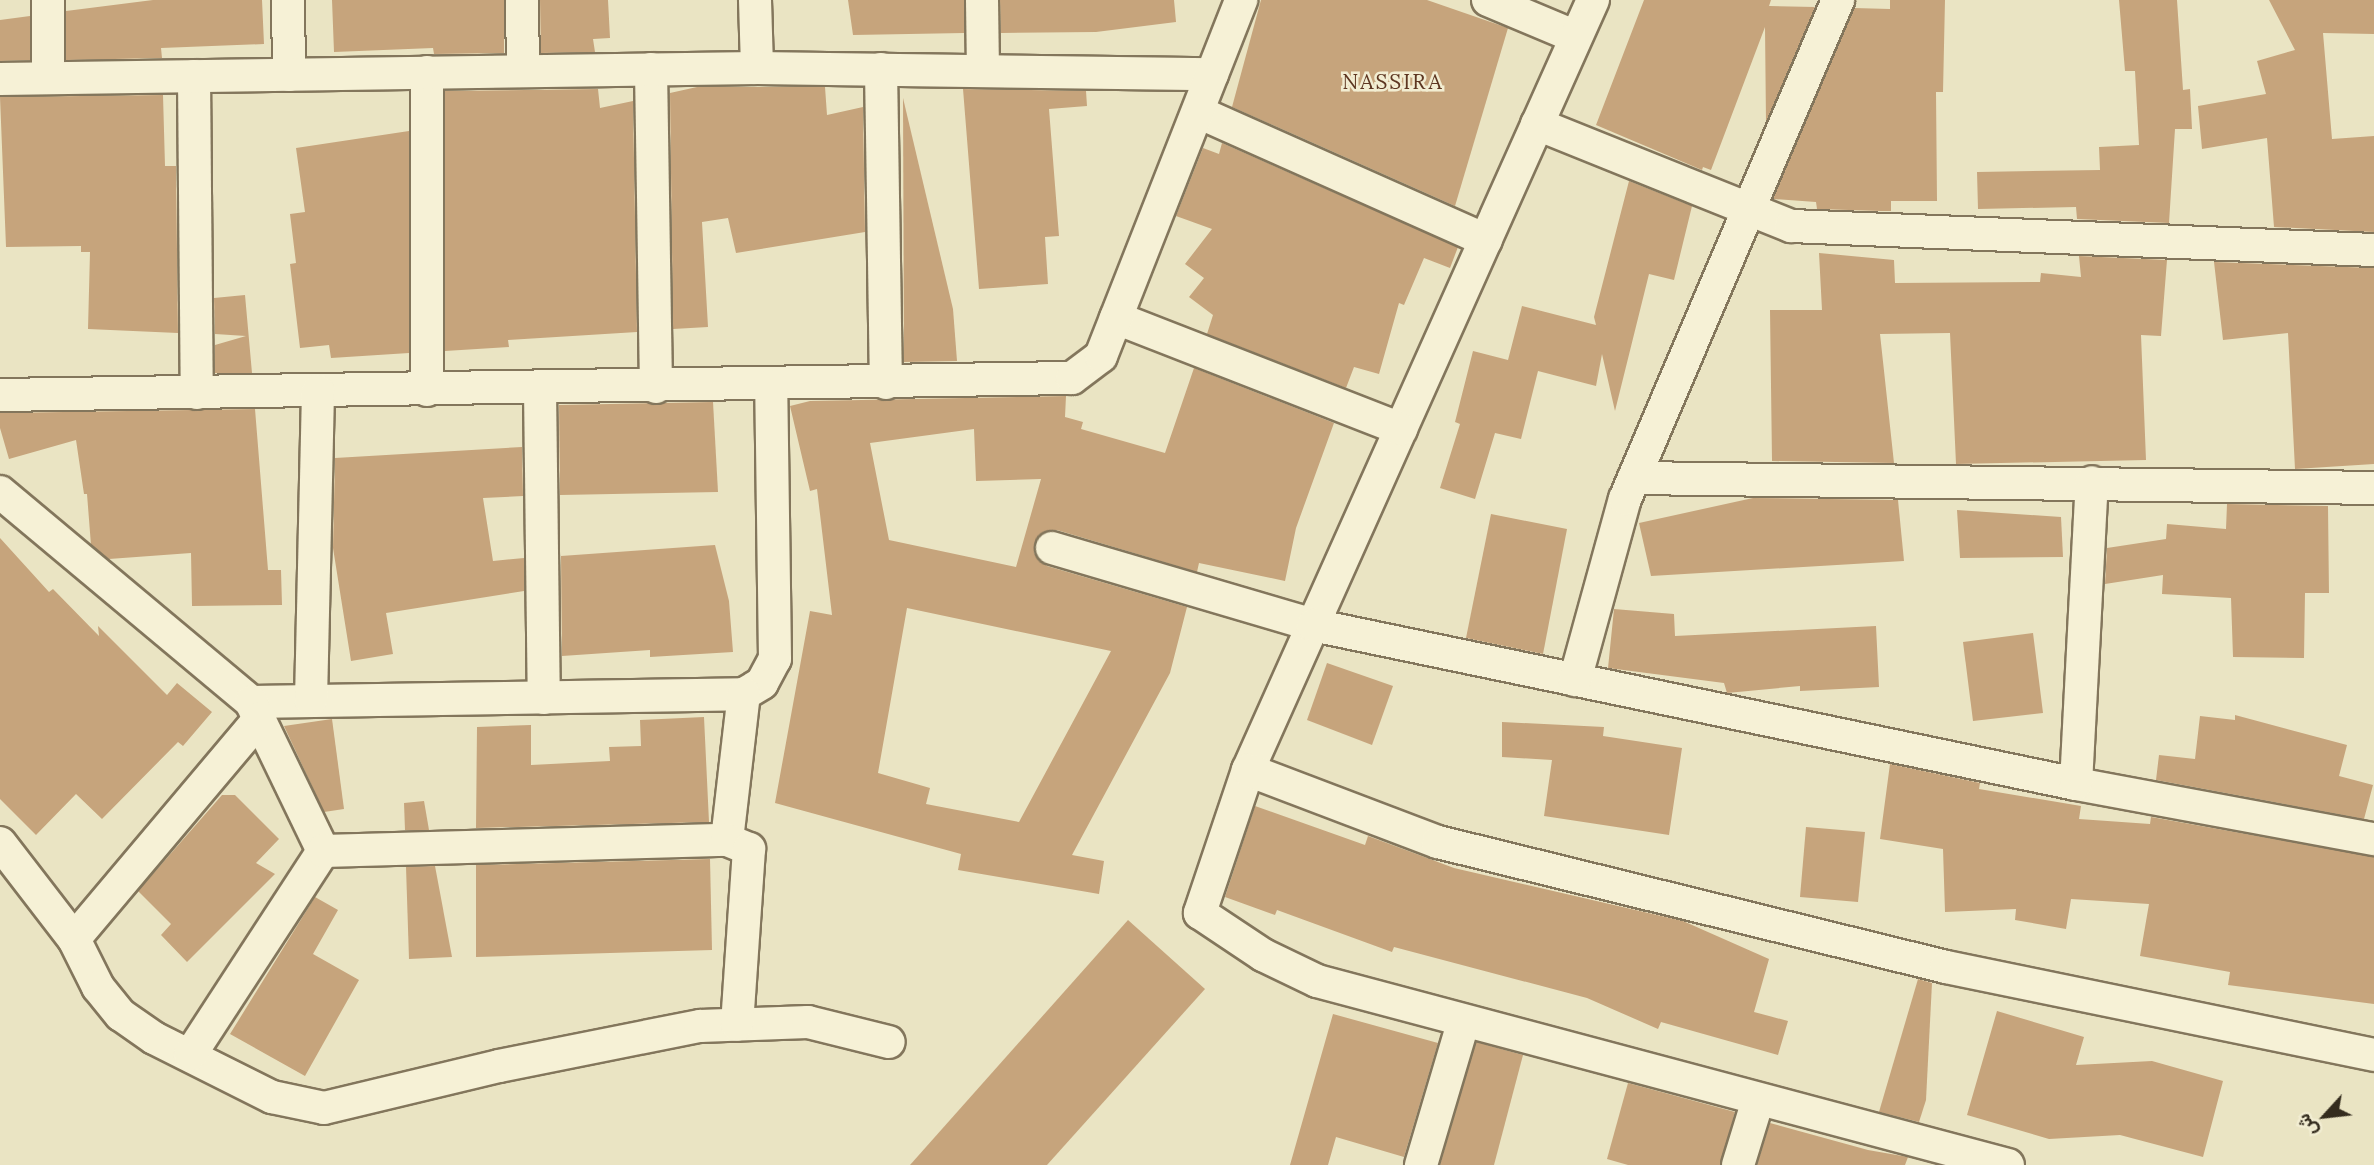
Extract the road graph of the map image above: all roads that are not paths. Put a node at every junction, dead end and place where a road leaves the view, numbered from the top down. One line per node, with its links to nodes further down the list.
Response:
1 (48, 0): 20 (street)
2 (288, 0): 18 (street)
3 (522, 0): 14 (street)
4 (755, 0): 11 (street)
5 (982, 0): 15 (street)
6 (1241, 0): 17 (street)
7 (1488, 0): 10 (street)
8 (1593, 0): 10 (street)
9 (1838, 0): 24 (street)
10 (1576, 37): 23 (street)
11 (757, 68): 12 (street); 13 (street)
12 (651, 69): 14 (street); 30 (street)
13 (881, 69): 15 (street); 28 (street)
14 (523, 71): 16 (street)
15 (983, 71): 17 (street)
16 (427, 72): 18 (street); 32 (street)
17 (1212, 74): 22 (street)
18 (289, 75): 19 (street)
19 (194, 76): 20 (street); 34 (street)
20 (48, 78): 21 (street)
21 (0, 79)
22 (1198, 112): 25 (street); 27 (street)
23 (1537, 124): 24 (street); 25 (street)
24 (1751, 212): 26 (street); 37 (street)
25 (1486, 240): 36 (street)
26 (2374, 250)
27 (1116, 318): 28 (street); 36 (street)
28 (886, 383): 29 (street)
29 (771, 386): 30 (street); 44 (street)
30 (656, 387): 31 (street)
31 (540, 388): 32 (street); 45 (street)
32 (427, 390): 33 (street)
33 (318, 391): 34 (street); 46 (street)
34 (197, 393): 35 (street)
35 (0, 395)
36 (1401, 429): 42 (street)
37 (1634, 478): 38 (street); 43 (street)
38 (2092, 482): 39 (street); 49 (street)
39 (2374, 488)
40 (0, 492): 47 (street)
41 (1052, 548): 42 (street)
42 (1313, 625): 43 (street); 48 (street)
43 (1575, 680): 49 (street)
44 (744, 694): 45 (street); 51 (street)
45 (544, 698): 46 (street)
46 (311, 700): 47 (street)
47 (255, 710): 53 (street); 54 (street)
48 (1248, 770): 55 (street); 59 (street)
49 (2076, 784): 50 (street)
50 (2374, 839)
51 (727, 840): 53 (street); 56 (street)
52 (0, 843): 54 (street)
53 (323, 851): 58 (street)
54 (74, 939): 58 (street)
55 (1463, 1023): 60 (street); 61 (street)
56 (737, 1025): 57 (street); 58 (street)
57 (889, 1042)
58 (190, 1055)
59 (2374, 1055)
60 (1758, 1100): 62 (street); 63 (street)
61 (1422, 1165)
62 (1738, 1165)
63 (2008, 1165)

